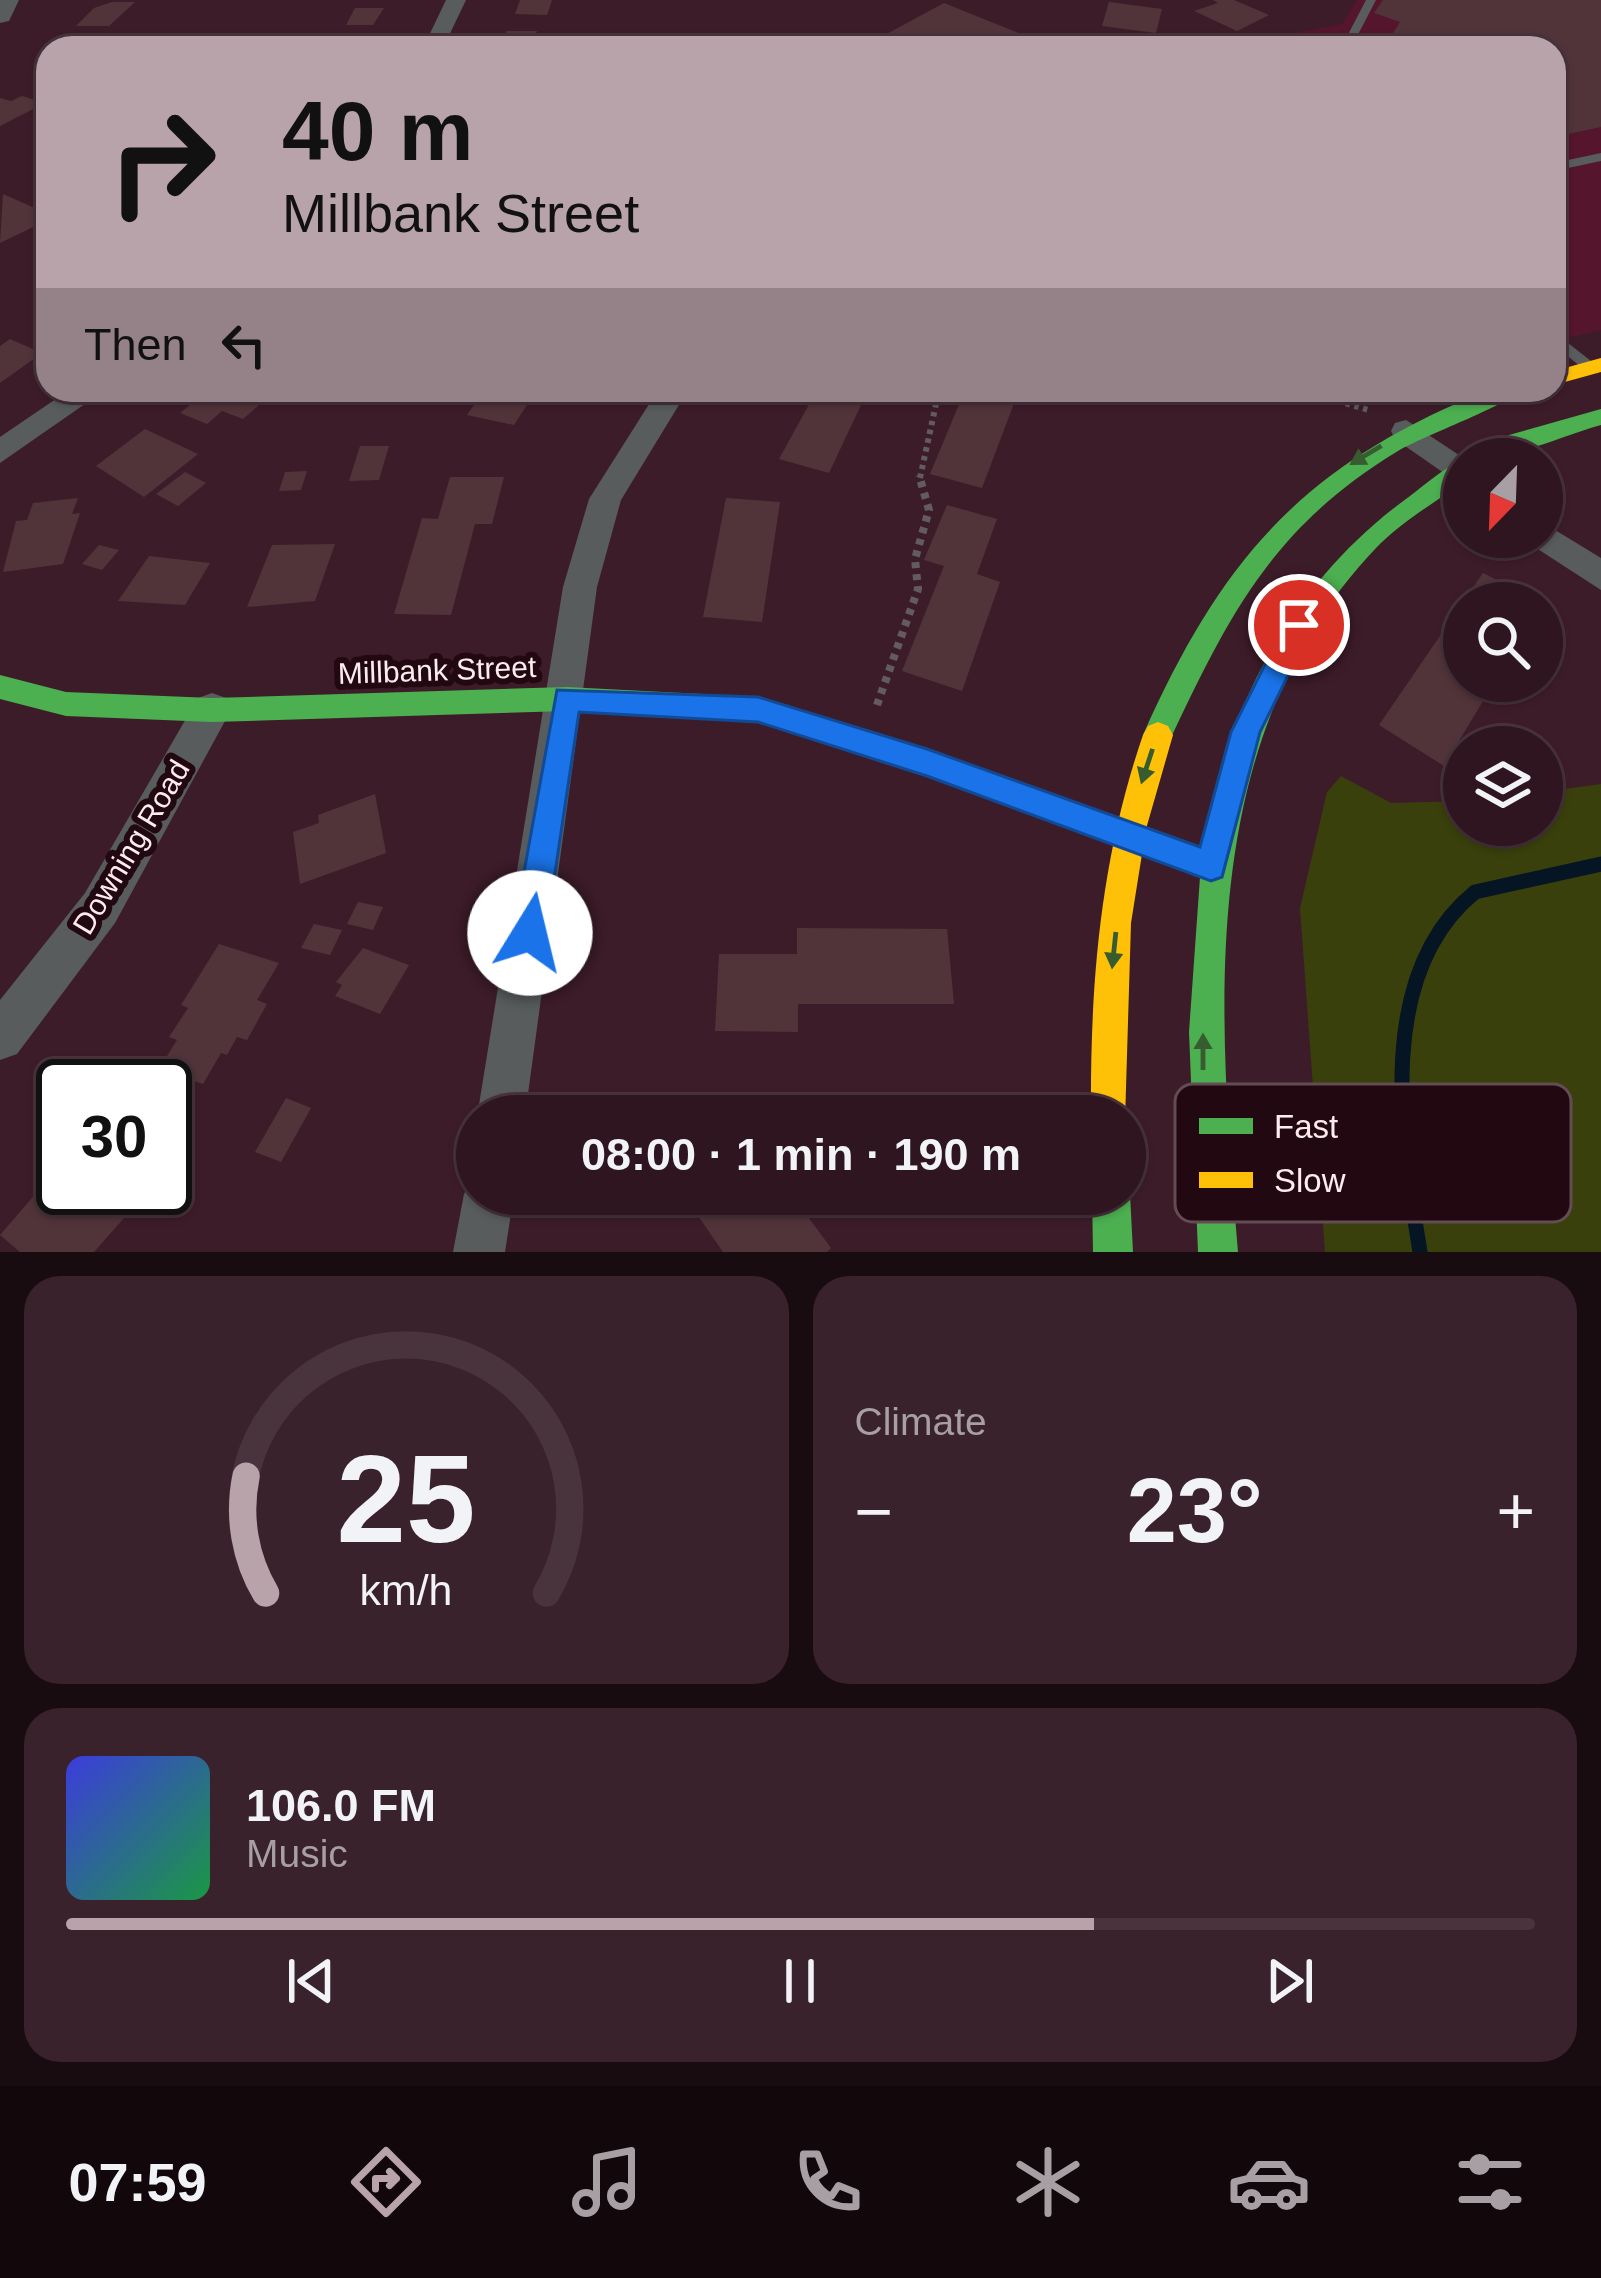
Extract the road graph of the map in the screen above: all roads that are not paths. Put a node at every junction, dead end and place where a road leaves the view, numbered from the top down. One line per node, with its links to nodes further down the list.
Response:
1 (456, 0): 3 (street)
2 (1371, 0): 4 (lane)
3 (439, 36)
4 (1352, 36)
5 (1601, 158): 6 (lane)
6 (1566, 165)
7 (1566, 345): 8 (lane)
8 (1596, 366): 9 (main road)
9 (1566, 375)
10 (73, 402): 16 (street)
11 (666, 402): 22 (street)
12 (1466, 402): 14 (main road)
13 (1601, 417): 15 (main road)
14 (1395, 423): 17 (street); 24 (main road, one-way to 24)
15 (1528, 438)
16 (0, 452)
17 (1443, 453)
18 (1443, 483): 25 (main road)
19 (1563, 550): 20 (street)
20 (1601, 576)
21 (0, 687): 23 (main road, Millbank Street)
22 (567, 699): 23 (main road, Millbank Street); 24 (main road, Millbank Street); 28 (street)
23 (212, 710): 26 (street, Downing Road)
24 (1125, 834): 25 (main road, Millbank Street); 29 (main road, one-way to 29)
25 (1211, 866): 27 (main road, one-way to 25)
26 (0, 1037)
27 (1204, 1084)
28 (504, 1095)
29 (1108, 1095)
30 (485, 1215): 33 (street)
31 (1112, 1215): 34 (main road)
32 (1216, 1222): 35 (main road, one-way to 32)
33 (479, 1252)
34 (1113, 1252)
35 (1218, 1252)

